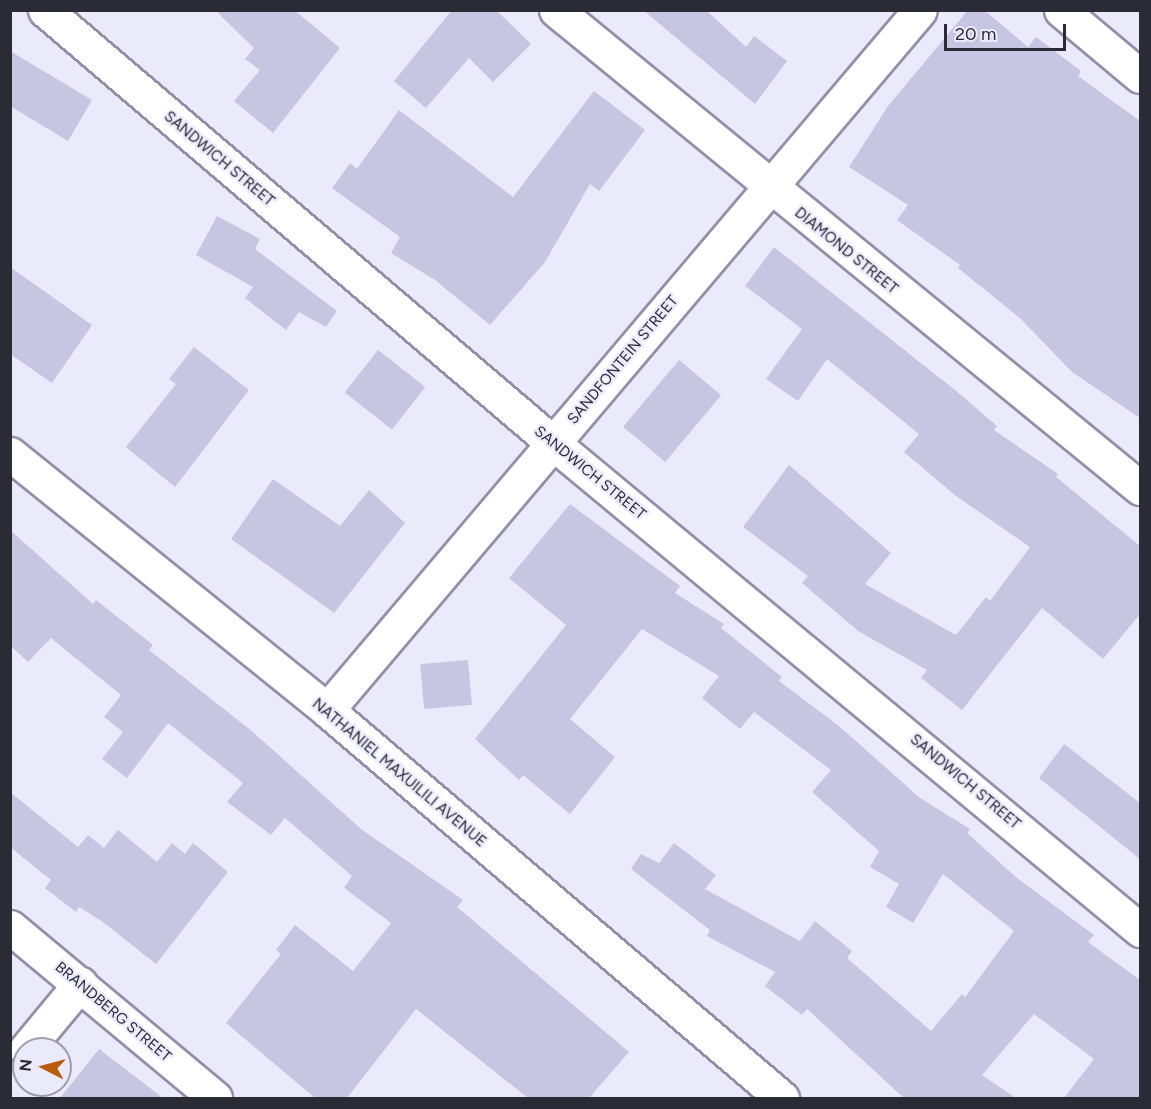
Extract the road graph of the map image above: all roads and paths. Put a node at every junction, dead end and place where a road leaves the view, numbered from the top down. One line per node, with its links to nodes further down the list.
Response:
1 (45, 10): 7 (street, SANDWICH STREET)
2 (556, 10): 6 (street, DIAMOND STREET)
3 (920, 10): 6 (street, SANDFONTEIN STREET)
4 (1061, 10): 5 (street)
5 (1140, 76)
6 (769, 189): 7 (street, SANDFONTEIN STREET); 9 (street, DIAMOND STREET)
7 (553, 443): 10 (street, SANDFONTEIN STREET); 12 (street, SANDWICH STREET)
8 (10, 454): 10 (street, NATHANIEL MAXUILILI AVENUE)
9 (1140, 488)
10 (327, 710): 16 (street, NATHANIEL MAXUILILI AVENUE)
11 (10, 927): 13 (street, BRANDBERG STREET)
12 (1140, 930)
13 (80, 984): 14 (street); 15 (street, BRANDBERG STREET)
14 (36, 1037)
15 (215, 1098)
16 (782, 1098)

